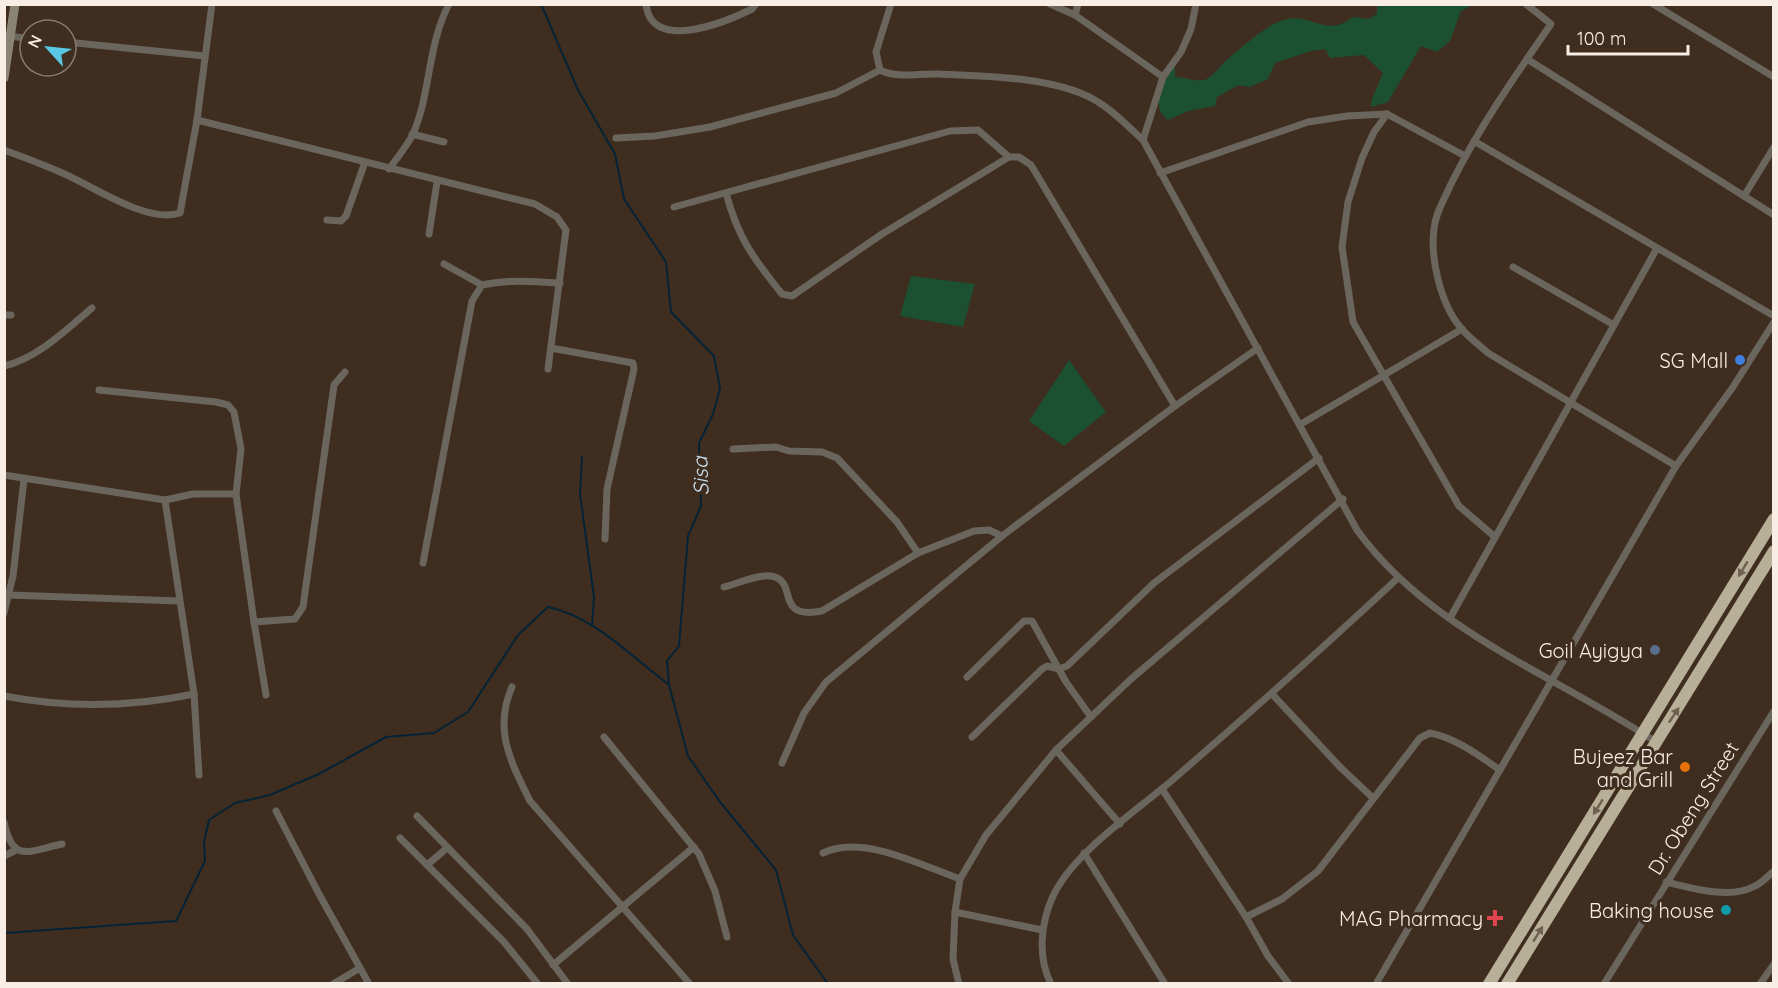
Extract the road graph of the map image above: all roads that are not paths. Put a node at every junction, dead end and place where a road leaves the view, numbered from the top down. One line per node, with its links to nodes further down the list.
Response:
1 (15, 4): 13 (street)
2 (212, 4): 15 (street)
3 (448, 4): 23 (street)
4 (646, 4): 5 (street)
5 (756, 4)
6 (891, 4): 17 (street)
7 (1050, 4): 12 (street)
8 (1078, 4): 12 (street)
9 (1196, 4): 18 (street)
10 (1526, 4): 16 (street)
11 (1653, 4): 19 (street)
12 (1076, 15): 18 (street)
13 (8, 36): 20 (street)
14 (78, 43): 15 (street)
15 (205, 56): 22 (street)
16 (1527, 59): 26 (street); 37 (street)
17 (880, 70): 24 (street); 25 (street)
18 (1164, 77): 25 (street)
19 (1773, 77)
20 (4, 78)
21 (1387, 114): 30 (street); 34 (street); 57 (street)
22 (197, 120): 29 (street); 32 (street)
23 (412, 134): 27 (street); 33 (street)
24 (616, 138)
25 (1143, 140): 34 (street)
26 (1474, 141): 30 (street); 42 (street)
27 (444, 142)
28 (1773, 147): 37 (street)
29 (4, 150)
30 (1465, 156): 51 (street)
31 (1009, 157): 36 (street); 36 (street); 60 (street)
32 (365, 162): 33 (street); 40 (street)
33 (389, 168): 35 (street)
34 (1160, 173): 53 (street)
35 (437, 182): 41 (street); 45 (street)
36 (726, 193): 38 (street)
37 (1744, 196): 39 (street)
38 (674, 207)
39 (1773, 215)
40 (327, 220)
41 (429, 234)
42 (1656, 249): 48 (street); 50 (street)
43 (444, 264): 46 (street)
44 (1513, 267): 50 (street)
45 (560, 283): 46 (street); 52 (street)
46 (482, 285): 76 (street)
47 (92, 308): 54 (street)
48 (1773, 316)
49 (1773, 322): 64 (street)
50 (1614, 325): 59 (street)
51 (1462, 329): 57 (street); 59 (street)
52 (551, 348): 55 (street); 73 (street)
53 (1258, 348): 60 (street); 61 (street)
54 (4, 366)
55 (548, 369)
56 (345, 372): 83 (street)
57 (1383, 376): 61 (street); 72 (street)
58 (99, 390): 67 (street)
59 (1571, 405): 64 (street); 72 (street)
60 (1174, 406): 71 (street)
61 (1301, 424): 63 (street)
62 (733, 449): 75 (street)
63 (1320, 458): 68 (street); 84 (street)
64 (1676, 466): 86 (street)
65 (4, 475): 66 (street)
66 (24, 479): 69 (street); 79 (street)
67 (236, 494): 69 (street); 83 (street)
68 (1342, 499): 77 (street); 93 (street)
69 (165, 500): 80 (street)
70 (1773, 519): 94 (highway, one-way to 94)
71 (1002, 536): 75 (street); 99 (street)
72 (1495, 537): 82 (street)
73 (605, 539)
74 (1773, 551): 97 (highway, one-way to 74)
75 (918, 553): 78 (street)
76 (423, 563)
77 (1398, 578): 82 (street); 89 (street)
78 (724, 587)
79 (9, 595): 80 (street); 81 (street)
80 (179, 601): 88 (street)
81 (4, 613)
82 (1450, 618): 86 (street)
83 (254, 622): 90 (street)
84 (1059, 669): 85 (street); 93 (street); 96 (street)
85 (967, 677)
86 (1552, 681): 94 (street); 100 (street)
87 (512, 687): 120 (street)
88 (194, 694): 91 (street); 101 (street)
89 (1272, 694): 102 (street); 103 (street)
90 (266, 695)
91 (4, 696)
92 (1773, 711): 119 (street, Dr. Obeng Street)
93 (1092, 717): 98 (street)
94 (1644, 734): 97 (street); 138 (highway, one-way to 138)
95 (604, 736): 110 (street)
96 (972, 737)
97 (1656, 742): 139 (highway, one-way to 97)
98 (1056, 750): 107 (street); 118 (street)
99 (782, 763)
100 (1500, 770): 103 (street); 137 (street)
101 (199, 775)
102 (1162, 789): 107 (street); 122 (street)
103 (1373, 798): 122 (street)
104 (276, 811): 127 (street)
105 (417, 816): 111 (street)
106 (4, 822): 112 (street)
107 (1120, 824): 114 (street)
108 (400, 838): 116 (street)
109 (62, 844): 112 (street)
110 (694, 847): 120 (street); 124 (street)
111 (447, 848): 116 (street); 126 (street)
112 (16, 850): 115 (street)
113 (823, 852): 118 (street)
114 (1084, 853): 123 (street); 135 (street)
115 (4, 856)
116 (427, 865): 131 (street)
117 (1773, 871): 119 (street)
118 (960, 879): 121 (street)
119 (1666, 882): 140 (street, Dr. Obeng Street)
120 (623, 909): 126 (street); 132 (street)
121 (955, 912): 123 (street); 133 (street)
122 (1246, 917): 136 (street)
123 (1042, 930): 134 (street)
124 (726, 937)
125 (1773, 964): 141 (street)
126 (554, 965): 128 (street)
127 (360, 968): 129 (street); 130 (street)
128 (566, 983)
129 (333, 984)
130 (369, 984)
131 (538, 984)
132 (690, 984)
133 (959, 984)
134 (1051, 984)
135 (1165, 984)
136 (1289, 984)
137 (1376, 984)
138 (1489, 984)
139 (1507, 984)
140 (1604, 984)
141 (1760, 984)

